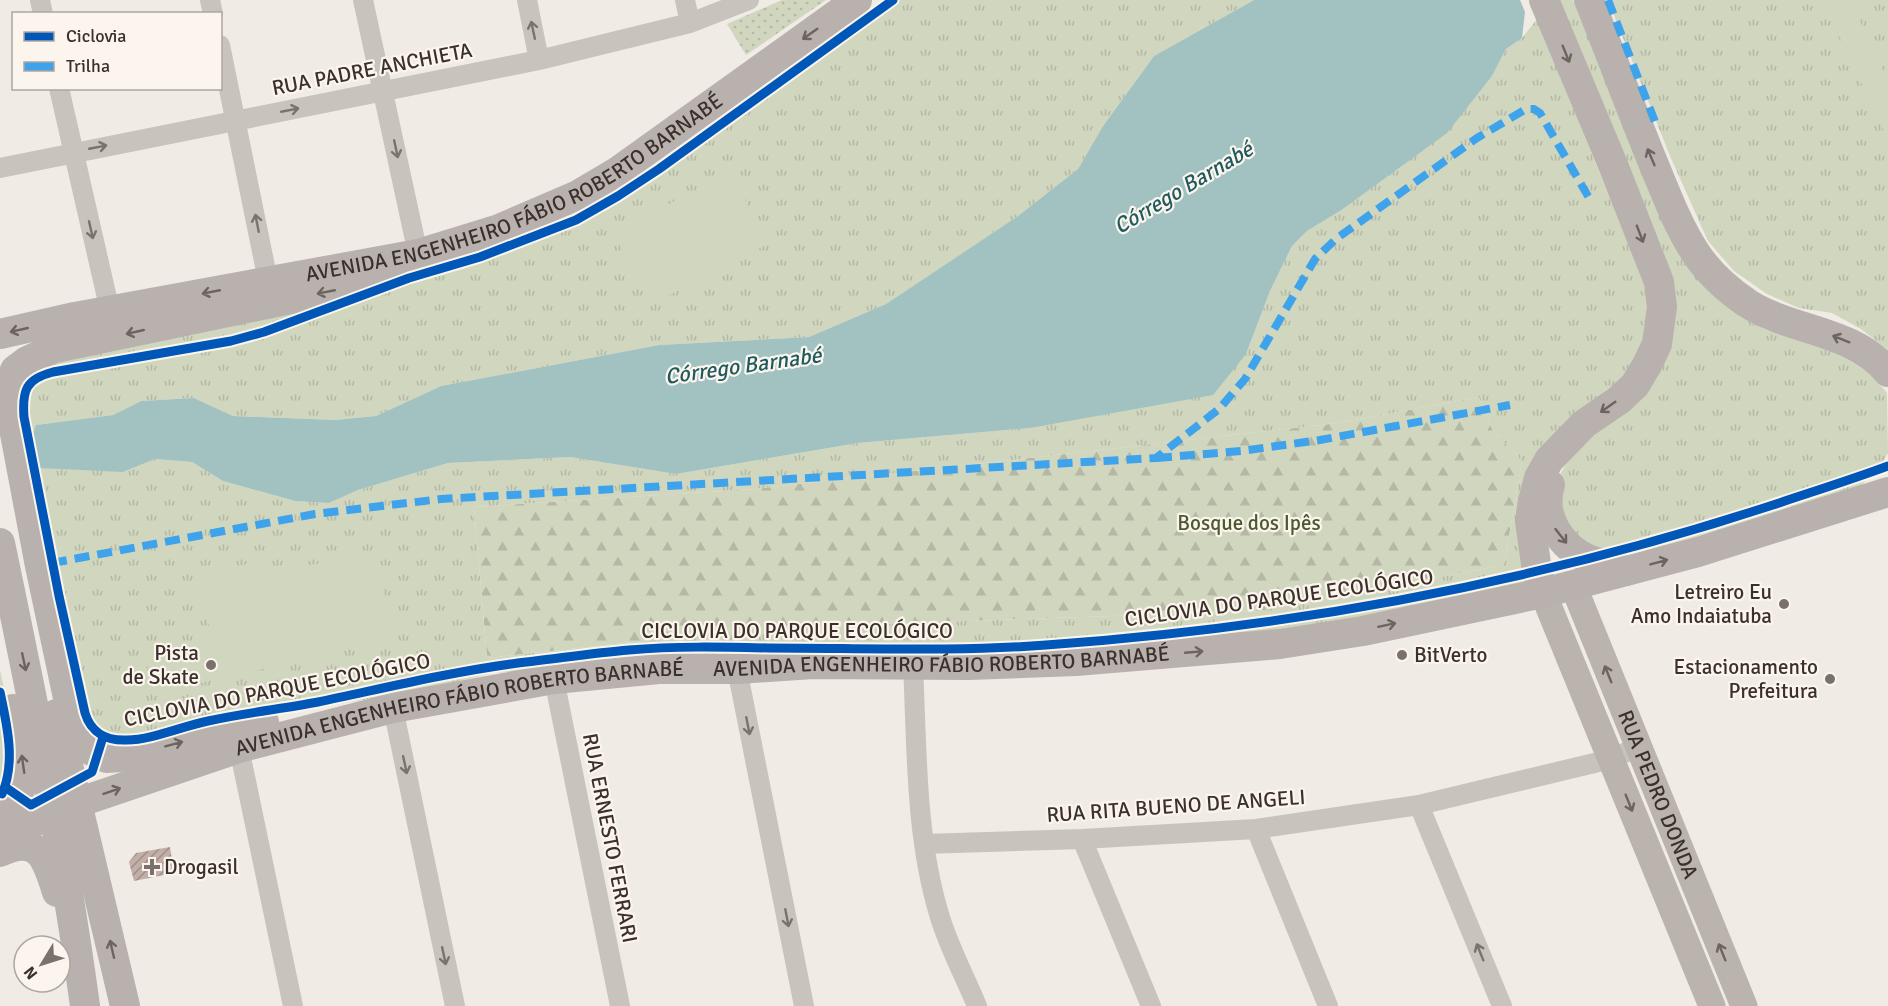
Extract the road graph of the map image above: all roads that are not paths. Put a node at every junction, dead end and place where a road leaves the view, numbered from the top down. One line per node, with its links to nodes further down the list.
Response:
1 (363, 0): 12 (street)
2 (527, 0): 10 (street, one-way to 2)
3 (685, 0): 8 (street)
4 (748, 0): 8 (street, RUA PADRE ANCHIETA)
5 (858, 0): 16 (main road, AVENIDA ENGENHEIRO FÁBIO ROBERTO BARNABÉ, one-way to 16)
6 (1544, 0): 23 (main road, one-way to 23)
7 (1589, 0): 21 (main road, one-way to 7)
8 (690, 23): 10 (street, RUA PADRE ANCHIETA)
9 (222, 54): 13 (street)
10 (539, 60): 12 (street, RUA PADRE ANCHIETA)
11 (59, 90): 14 (street)
12 (383, 92): 13 (street, RUA PADRE ANCHIETA, one-way to 12); 16 (street, one-way to 16)
13 (237, 120): 14 (street, RUA PADRE ANCHIETA, one-way to 13); 17 (street, one-way to 13)
14 (73, 152): 15 (street, RUA PADRE ANCHIETA); 18 (street, one-way to 18)
15 (0, 168)
16 (418, 255): 17 (main road, AVENIDA ENGENHEIRO FÁBIO ROBERTO BARNABÉ); 20 (main road, one-way to 20)
17 (268, 281): 18 (main road, AVENIDA ENGENHEIRO FÁBIO ROBERTO BARNABÉ, one-way to 18)
18 (110, 311): 19 (main road, AVENIDA ENGENHEIRO FÁBIO ROBERTO BARNABÉ, one-way to 19); 20 (main road)
19 (0, 334)
20 (68, 345): 34 (main road, one-way to 34)
21 (1888, 372)
22 (0, 443): 39 (main road)
23 (1566, 443): 26 (main road, one-way to 26); 28 (main road)
24 (1888, 492): 26 (main road, AVENIDA ENGENHEIRO FÁBIO ROBERTO BARNABÉ, one-way to 24)
25 (0, 543): 39 (main road, one-way to 39)
26 (1626, 571): 27 (main road, AVENIDA ENGENHEIRO FÁBIO ROBERTO BARNABÉ)
27 (1574, 585): 28 (main road, AVENIDA ENGENHEIRO FÁBIO ROBERTO BARNABÉ); 35 (street, RUA PEDRO DONDA, one-way to 27)
28 (1544, 593): 30 (main road, AVENIDA ENGENHEIRO FÁBIO ROBERTO BARNABÉ, one-way to 28); 37 (street, RUA PEDRO DONDA)
29 (0, 642): 40 (main road, one-way to 29)
30 (913, 665): 31 (main road, AVENIDA ENGENHEIRO FÁBIO ROBERTO BARNABÉ); 44 (street)
31 (737, 669): 32 (main road, AVENIDA ENGENHEIRO FÁBIO ROBERTO BARNABÉ); 52 (street, one-way to 52)
32 (554, 679): 33 (main road, AVENIDA ENGENHEIRO FÁBIO ROBERTO BARNABÉ); 51 (street, RUA ERNESTO FERRARI)
33 (393, 708): 34 (main road, AVENIDA ENGENHEIRO FÁBIO ROBERTO BARNABÉ); 50 (street, one-way to 50)
34 (315, 727): 36 (main road, AVENIDA ENGENHEIRO FÁBIO ROBERTO BARNABÉ)
35 (1638, 747): 37 (street, RUA RITA BUENO DE ANGELI); 58 (street, RUA PEDRO DONDA, one-way to 35)
36 (239, 748): 39 (main road, AVENIDA ENGENHEIRO FÁBIO ROBERTO BARNABÉ, one-way to 36); 49 (street)
37 (1611, 759): 38 (street, RUA RITA BUENO DE ANGELI); 57 (street, RUA PEDRO DONDA, one-way to 57)
38 (1419, 805): 41 (street, RUA RITA BUENO DE ANGELI); 56 (street, one-way to 38)
39 (66, 808): 42 (main road, AVENIDA ENGENHEIRO FÁBIO ROBERTO BARNABÉ); 46 (main road); 48 (main road, one-way to 39)
40 (0, 813)
41 (1256, 829): 43 (street, RUA RITA BUENO DE ANGELI); 55 (street)
42 (0, 837)
43 (1082, 839): 44 (street, RUA RITA BUENO DE ANGELI); 54 (street)
44 (924, 844): 53 (street)
45 (0, 852): 46 (main road)
46 (74, 927): 47 (main road)
47 (85, 1006)
48 (125, 1006)
49 (293, 1006)
50 (455, 1006)
51 (620, 1006)
52 (804, 1006)
53 (977, 1006)
54 (1151, 1006)
55 (1328, 1006)
56 (1502, 1006)
57 (1712, 1006)
58 (1744, 1006)

